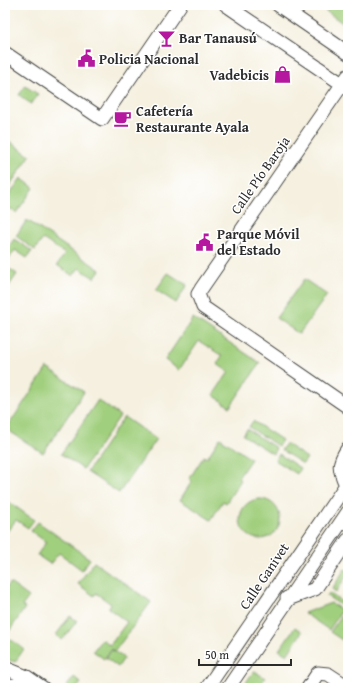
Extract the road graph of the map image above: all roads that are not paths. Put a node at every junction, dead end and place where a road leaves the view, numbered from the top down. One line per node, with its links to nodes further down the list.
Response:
1 (180, 5): 4 (street)
2 (226, 5): 6 (street)
3 (278, 5): 5 (street)
4 (5, 53)
5 (348, 53)
6 (346, 83): 7 (street, Calle Pío Baroja)
7 (348, 407)
8 (348, 448): 9 (street)
9 (347, 483): 12 (street, Calle Ganivet)
10 (348, 512): 13 (street)
11 (348, 540): 13 (street)
12 (275, 589): 13 (street); 19 (street, Calle Ganivet)
13 (288, 599): 20 (street)
14 (5, 668): 18 (street)
15 (5, 686): 17 (main road)
16 (348, 687): 21 (street)
17 (25, 688)
18 (43, 688)
19 (207, 688)
20 (228, 688)
21 (308, 688)

